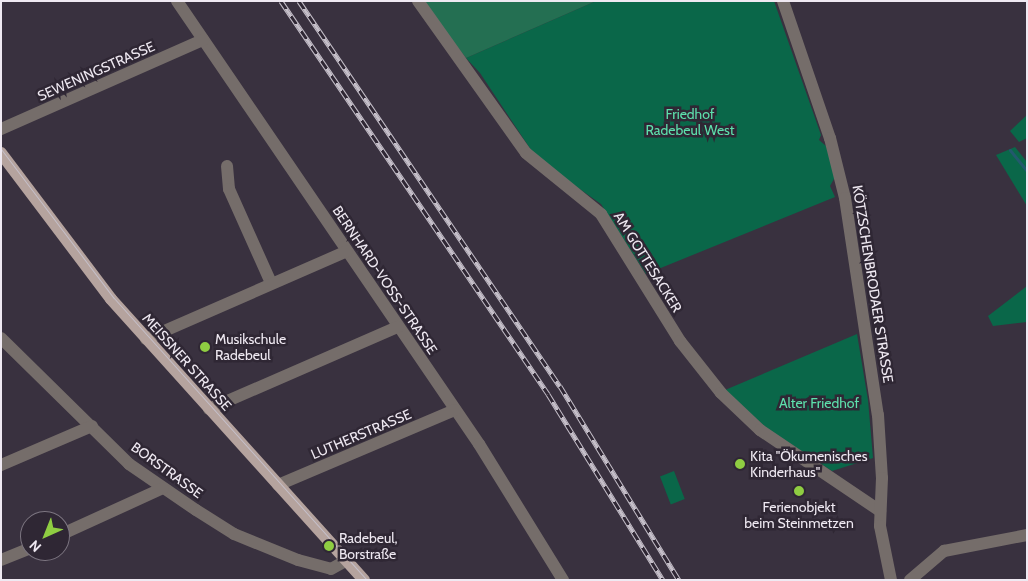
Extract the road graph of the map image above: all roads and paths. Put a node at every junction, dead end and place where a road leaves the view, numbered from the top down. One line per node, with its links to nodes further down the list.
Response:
1 (177, 1): 4 (street, BERNHARD-VOSS-STRASSE)
2 (418, 1): 19 (street, AM GOTTESACKER)
3 (783, 1): 19 (street, KÖTZSCHENBRODAER STRASSE)
4 (203, 40): 5 (street, SEWENINGSTRASSE); 8 (street, BERNHARD-VOSS-STRASSE)
5 (1, 128)
6 (1, 153): 11 (main road, MEISSNER STRASSE)
7 (227, 166): 9 (street)
8 (347, 251): 9 (street); 10 (street, BERNHARD-VOSS-STRASSE)
9 (271, 283): 11 (street)
10 (398, 327): 13 (street); 14 (street, BERNHARD-VOSS-STRASSE)
11 (146, 339): 13 (main road, MEISSNER STRASSE)
12 (3, 342): 15 (street, BORSTRASSE)
13 (209, 409): 17 (main road, MEISSNER STRASSE)
14 (455, 410): 17 (street, LUTHERSTRASSE); 26 (street, BERNHARD-VOSS-STRASSE)
15 (92, 426): 16 (street); 18 (street, BORSTRASSE)
16 (1, 465)
17 (278, 486): 24 (main road, MEISSNER STRASSE)
18 (163, 488): 20 (street); 24 (street, BORSTRASSE)
19 (880, 511): 27 (street, KÖTZSCHENBRODAER STRASSE)
20 (70, 530)
21 (1027, 535): 28 (street)
22 (20, 552): 23 (street)
23 (1, 560)
24 (347, 560): 25 (main road, MEISSNER STRASSE)
25 (364, 580)
26 (563, 580)
27 (891, 580)
28 (910, 580)

